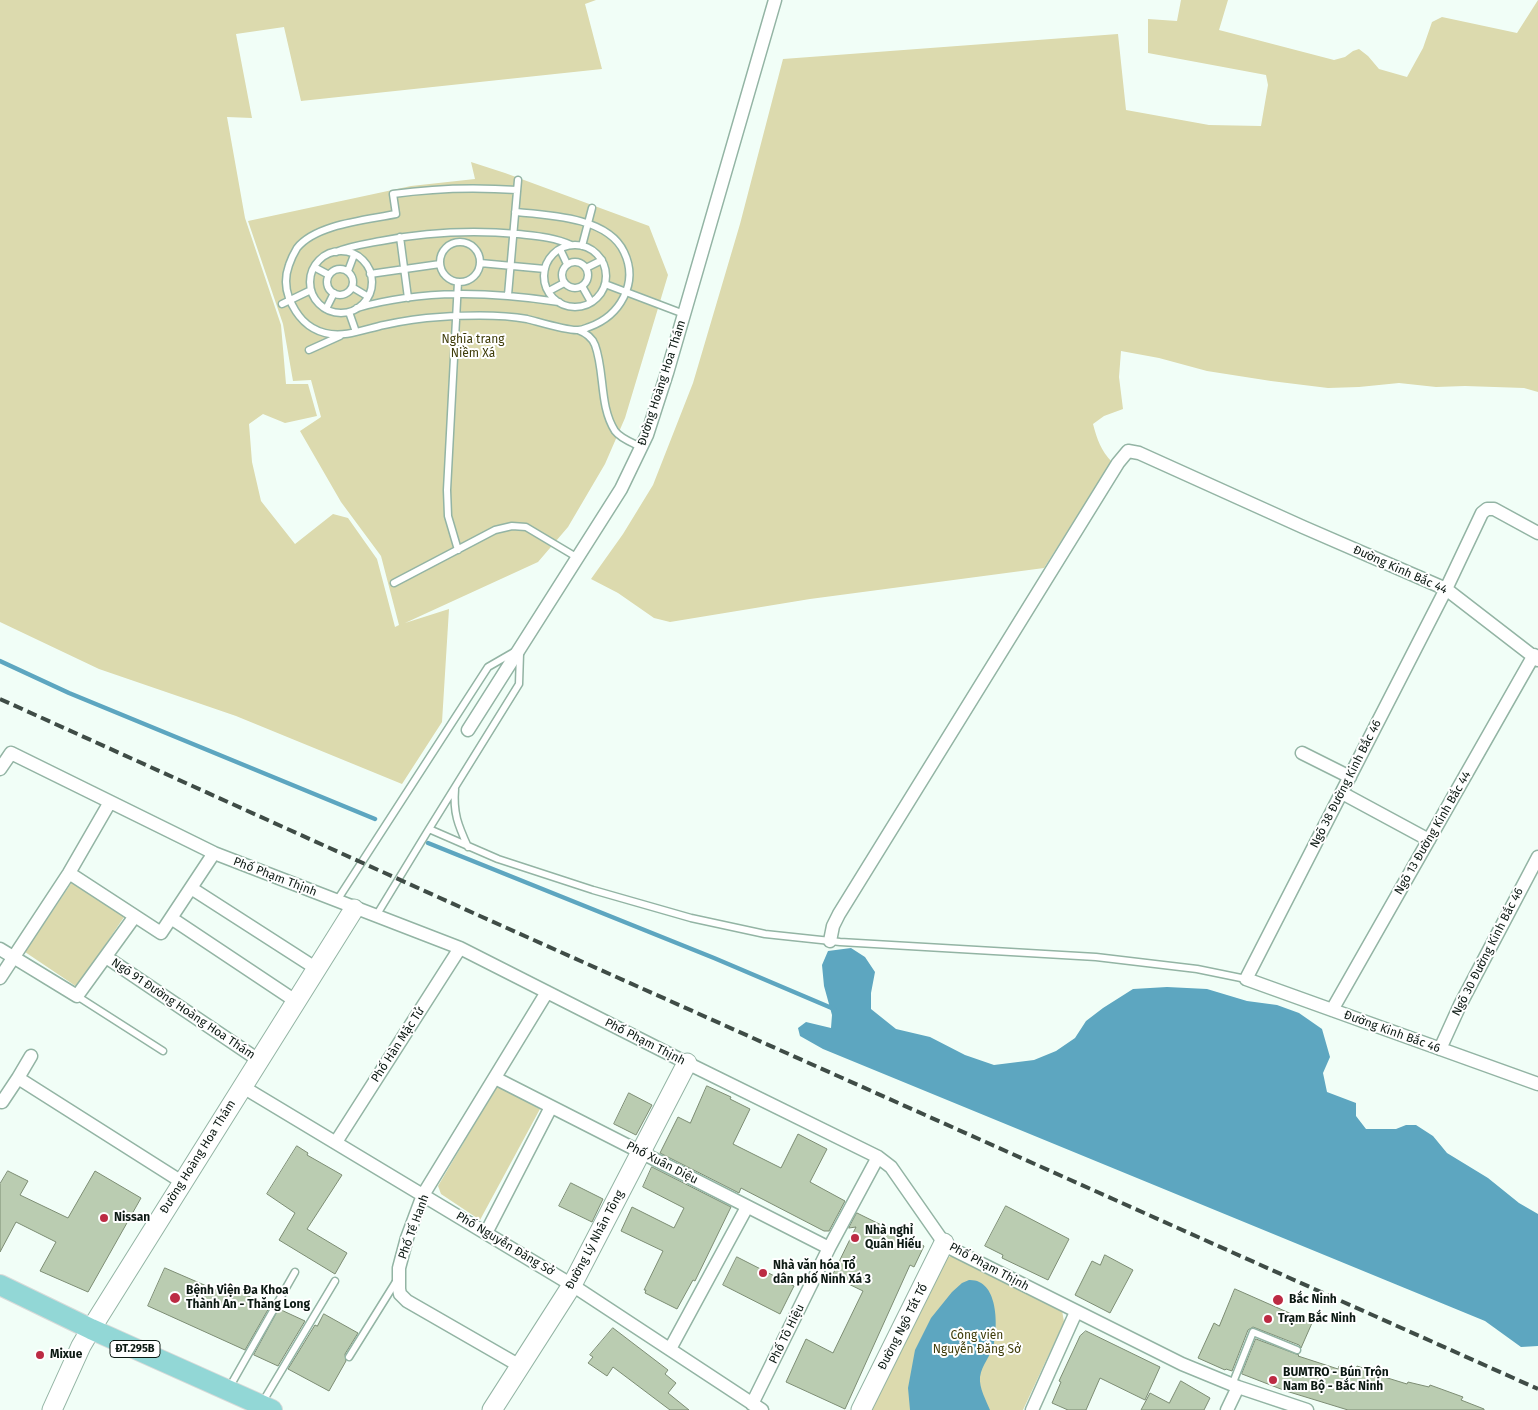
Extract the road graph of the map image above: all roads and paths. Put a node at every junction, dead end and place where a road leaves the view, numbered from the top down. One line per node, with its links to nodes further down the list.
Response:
1 (775, 0): 46 (street, Đường Hoàng Hoa Thám)
2 (518, 180): 3 (lane)
3 (517, 190): 5 (lane); 39 (lane)
4 (592, 208): 6 (lane)
5 (516, 212): 6 (lane); 7 (lane)
6 (588, 224): 10 (lane); 33 (lane)
7 (513, 234): 8 (lane); 9 (lane); 18 (lane)
8 (400, 237): 12 (lane); 20 (lane)
9 (571, 245): 10 (lane); 11 (lane)
10 (582, 246): 14 (lane)
11 (560, 249): 17 (lane); 22 (lane)
12 (336, 252): 13 (lane); 19 (lane)
13 (354, 255): 23 (lane); 25 (lane)
14 (602, 260): 21 (lane); 28 (lane)
15 (480, 263): 16 (lane); 18 (lane); 26 (lane)
16 (440, 264): 20 (lane); 26 (lane)
17 (567, 264): 21 (lane); 27 (lane)
18 (511, 265): 22 (lane); 36 (lane)
19 (314, 267): 24 (lane); 31 (lane)
20 (404, 268): 25 (lane); 38 (lane)
21 (586, 268): 29 (lane)
22 (545, 269): 32 (lane)
23 (348, 271): 24 (lane); 30 (lane)
24 (329, 274): 34 (lane)
25 (370, 274): 37 (lane)
26 (458, 282): 35 (lane)
27 (564, 283): 29 (lane); 32 (lane)
28 (605, 284): 33 (lane); 41 (lane)
29 (582, 286): 41 (lane)
30 (352, 287): 34 (lane); 37 (lane)
31 (311, 290): 39 (lane); 44 (lane)
32 (549, 291): 40 (lane)
33 (626, 291): 46 (lane); 48 (lane)
34 (334, 293): 44 (lane)
35 (458, 293): 36 (lane); 38 (lane); 47 (lane)
36 (508, 295): 40 (lane)
37 (367, 296): 43 (lane)
38 (408, 298): 43 (lane)
39 (290, 300): 42 (lane); 50 (lane)
40 (559, 302): 41 (lane)
41 (591, 302)
42 (282, 304)
43 (357, 308): 45 (lane)
44 (326, 309): 45 (lane)
45 (349, 312): 49 (lane)
46 (684, 314): 52 (street, Đường Hoàng Hoa Thám)
47 (456, 316): 48 (lane); 49 (lane); 54 (lane)
48 (578, 330): 52 (lane)
49 (356, 332): 50 (lane)
50 (346, 334): 51 (lane)
51 (309, 350)
52 (641, 447): 55 (street, Đường Hoàng Hoa Thám)
53 (1538, 533): 57 (street, Ngõ 38 Đường Kinh Bắc 46)
54 (458, 550): 55 (lane); 56 (lane)
55 (578, 558): 58 (street, Đường Hoàng Hoa Thám)
56 (394, 583)
57 (1446, 589): 59 (street, Đường Kinh Bắc 44); 63 (street, Ngõ 38 Đường Kinh Bắc 46); 79 (street, Đường Kinh Bắc 44)
58 (520, 649): 60 (street, Đường Hoàng Hoa Thám); 64 (lane); 74 (lane)
59 (1536, 658): 68 (street, Ngõ 13 Đường Kinh Bắc 44)
60 (468, 730)
61 (1302, 753): 63 (street)
62 (0, 769): 66 (street, Phố Phạm Thịnh)
63 (1350, 777): 65 (street, Ngõ 38 Đường Kinh Bắc 46)
64 (455, 787): 67 (lane); 69 (lane)
65 (1342, 793): 68 (street); 86 (street, Ngõ 38 Đường Kinh Bắc 46)
66 (110, 802): 70 (street, Phố Phạm Thịnh); 72 (street)
67 (429, 829): 69 (lane); 77 (lane)
68 (1429, 840): 90 (street, Ngõ 13 Đường Kinh Bắc 44)
69 (468, 847): 79 (lane)
70 (214, 854): 73 (street); 74 (street, Phố Phạm Thịnh)
71 (1538, 857): 91 (street, Ngõ 30 Đường Kinh Bắc 46)
72 (69, 873): 76 (street); 83 (street)
73 (191, 888): 78 (street); 84 (street)
74 (336, 902): 75 (street, Phố Phạm Thịnh)
75 (354, 909): 77 (street, Phố Phạm Thịnh); 84 (street, Đường Hoàng Hoa Thám)
76 (135, 916): 78 (street); 82 (street)
77 (375, 916): 80 (street, Phố Phạm Thịnh)
78 (171, 918): 89 (street)
79 (830, 941): 86 (lane)
80 (460, 948): 87 (street, Phố Phạm Thịnh); 102 (street, Phố Hàn Mặc Tử)
81 (0, 949): 83 (street)
82 (106, 957): 88 (street); 94 (street, Ngõ 91 Đường Hoàng Hoa Thám)
83 (14, 958): 85 (street); 88 (street)
84 (317, 969): 89 (street, Đường Hoàng Hoa Thám)
85 (0, 978)
86 (1246, 980): 90 (street, Đường Kinh Bắc 46)
87 (546, 992): 95 (street, Phố Phạm Thịnh); 97 (street, Phố Tế Hanh)
88 (77, 996): 92 (lane)
89 (297, 1002): 94 (street, Đường Hoàng Hoa Thám)
90 (1332, 1010): 91 (street, Đường Kinh Bắc 46)
91 (1440, 1049): 98 (street, Đường Kinh Bắc 46)
92 (163, 1051)
93 (31, 1056): 96 (street)
94 (260, 1061): 99 (street, Đường Hoàng Hoa Thám)
95 (687, 1063): 103 (street, Đường Lý Nhân Tông); 104 (street, Phố Phạm Thịnh)
96 (18, 1078): 100 (street); 105 (street)
97 (495, 1078): 101 (street, Phố Xuân Diệu); 106 (street, Phố Tế Hanh)
98 (1538, 1084)
99 (243, 1087): 102 (street, Phố Nguyễn Đăng Sở); 105 (street, Đường Hoàng Hoa Thám)
100 (2, 1102)
101 (551, 1106): 103 (street, Phố Xuân Diệu); 108 (street)
102 (336, 1142): 106 (street, Phố Nguyễn Đăng Sở)
103 (641, 1152): 107 (street, Phố Xuân Diệu); 115 (street, Đường Lý Nhân Tông)
104 (878, 1157): 109 (street, Phố Phạm Thịnh); 110 (street, Phố Tô Hiệu)
105 (182, 1182): 117 (street, Đường Hoàng Hoa Thám)
106 (424, 1195): 108 (street, Phố Nguyễn Đăng Sở); 112 (street, Phố Tế Hanh)
107 (747, 1207): 110 (street, Phố Xuân Diệu); 118 (street)
108 (486, 1233): 115 (street, Phố Nguyễn Đăng Sở)
109 (944, 1243): 116 (street, Phố Phạm Thịnh); 128 (street, Đường Ngô Tất Tố)
110 (829, 1248): 125 (street, Phố Tô Hiệu)
111 (294, 1272): 123 (lane)
112 (399, 1277): 120 (lane); 121 (street, Phố Tế Hanh)
113 (334, 1282): 124 (lane)
114 (0, 1285): 117 (main road, ĐT.295B)
115 (572, 1285): 118 (street, Phố Nguyễn Đăng Sở); 121 (street, Đường Lý Nhân Tông)
116 (1076, 1312): 122 (street, Phố Phạm Thịnh); 129 (street)
117 (91, 1329): 123 (main road, ĐT.295B); 126 (street, Đường Hoàng Hoa Thám)
118 (670, 1349): 125 (street, Phố Nguyễn Đăng Sở)
119 (1297, 1350): 122 (lane)
120 (349, 1357)
121 (520, 1366): 127 (street, Đường Lý Nhân Tông)
122 (1235, 1386): 130 (street); 131 (street, Phố Phạm Thịnh)
123 (228, 1390): 124 (main road, ĐT.295B)
124 (266, 1407)
125 (757, 1407)
126 (52, 1410)
127 (492, 1410)
128 (861, 1410)
129 (1032, 1410)
130 (1227, 1410)
131 (1307, 1410)

